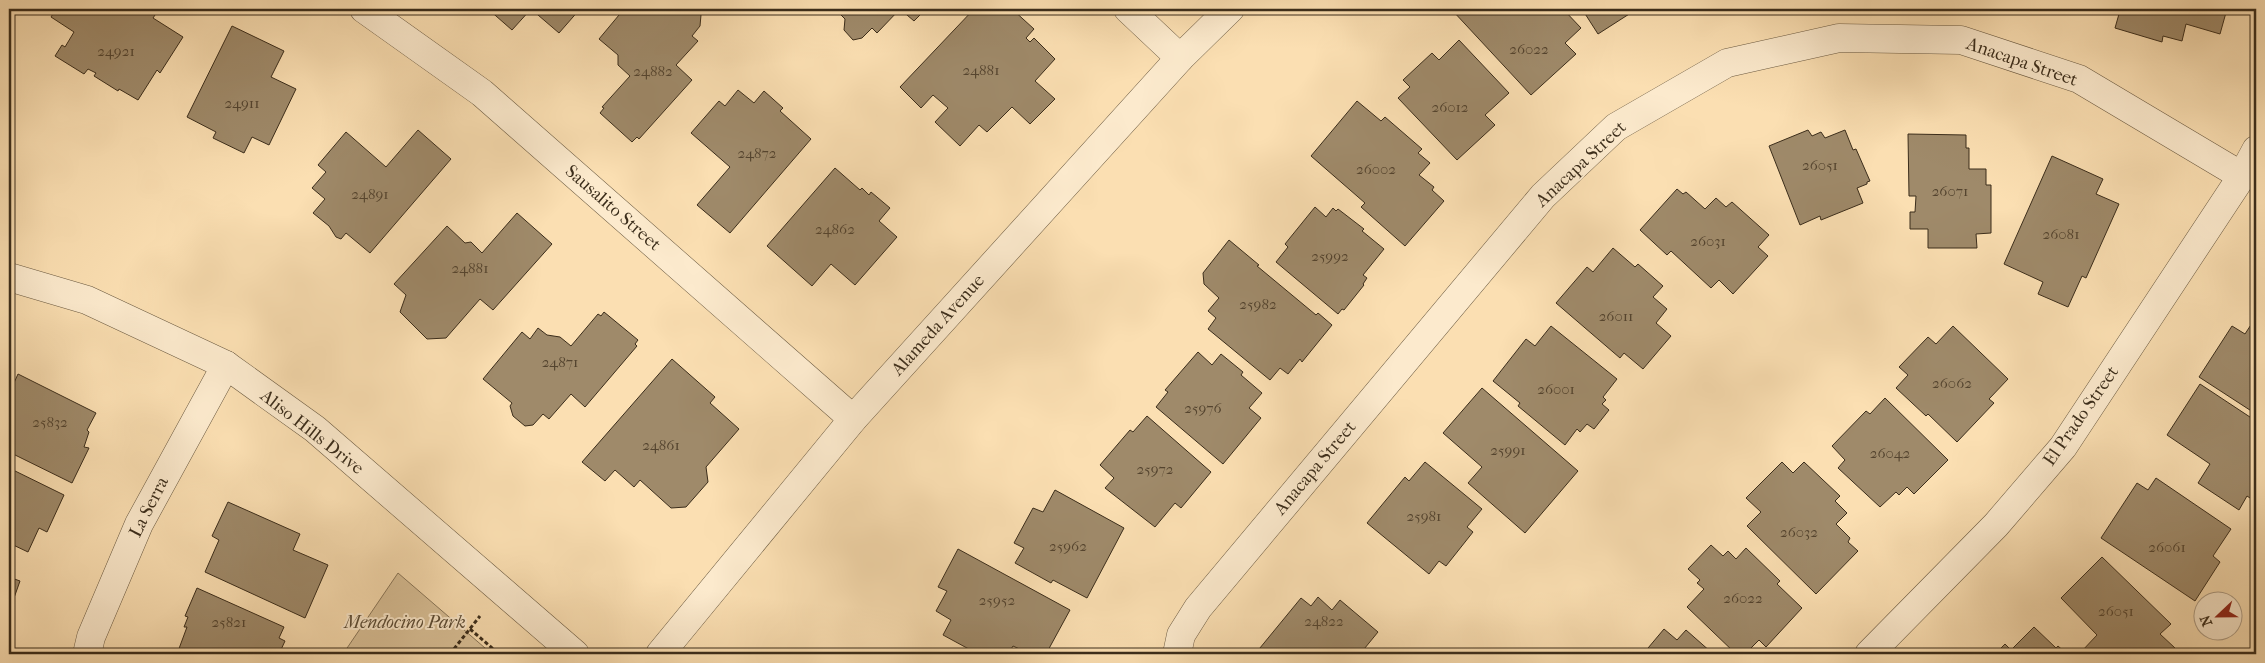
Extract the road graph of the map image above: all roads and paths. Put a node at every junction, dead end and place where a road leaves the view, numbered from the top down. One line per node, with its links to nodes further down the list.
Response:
1 (364, 9): 9 (street, Sausalito Street)
2 (1128, 9): 4 (street)
3 (1230, 9): 4 (street, Alameda Avenue)
4 (1180, 58): 9 (street, Alameda Avenue)
5 (2256, 150): 6 (street, El Prado Street)
6 (2242, 176): 17 (street, Anacapa Street); 18 (street, El Prado Street)
7 (9, 277): 8 (street, Aliso Hills Drive)
8 (226, 366): 10 (street, Aliso Hills Drive); 12 (street, La Serra)
9 (853, 419): 16 (street, Alameda Avenue)
10 (500, 589): 11 (path); 15 (street, Aliso Hills Drive)
11 (470, 629): 13 (path); 14 (path)
12 (87, 654)
13 (450, 654)
14 (499, 654)
15 (574, 654)
16 (660, 654)
17 (1177, 654)
18 (1869, 654)

